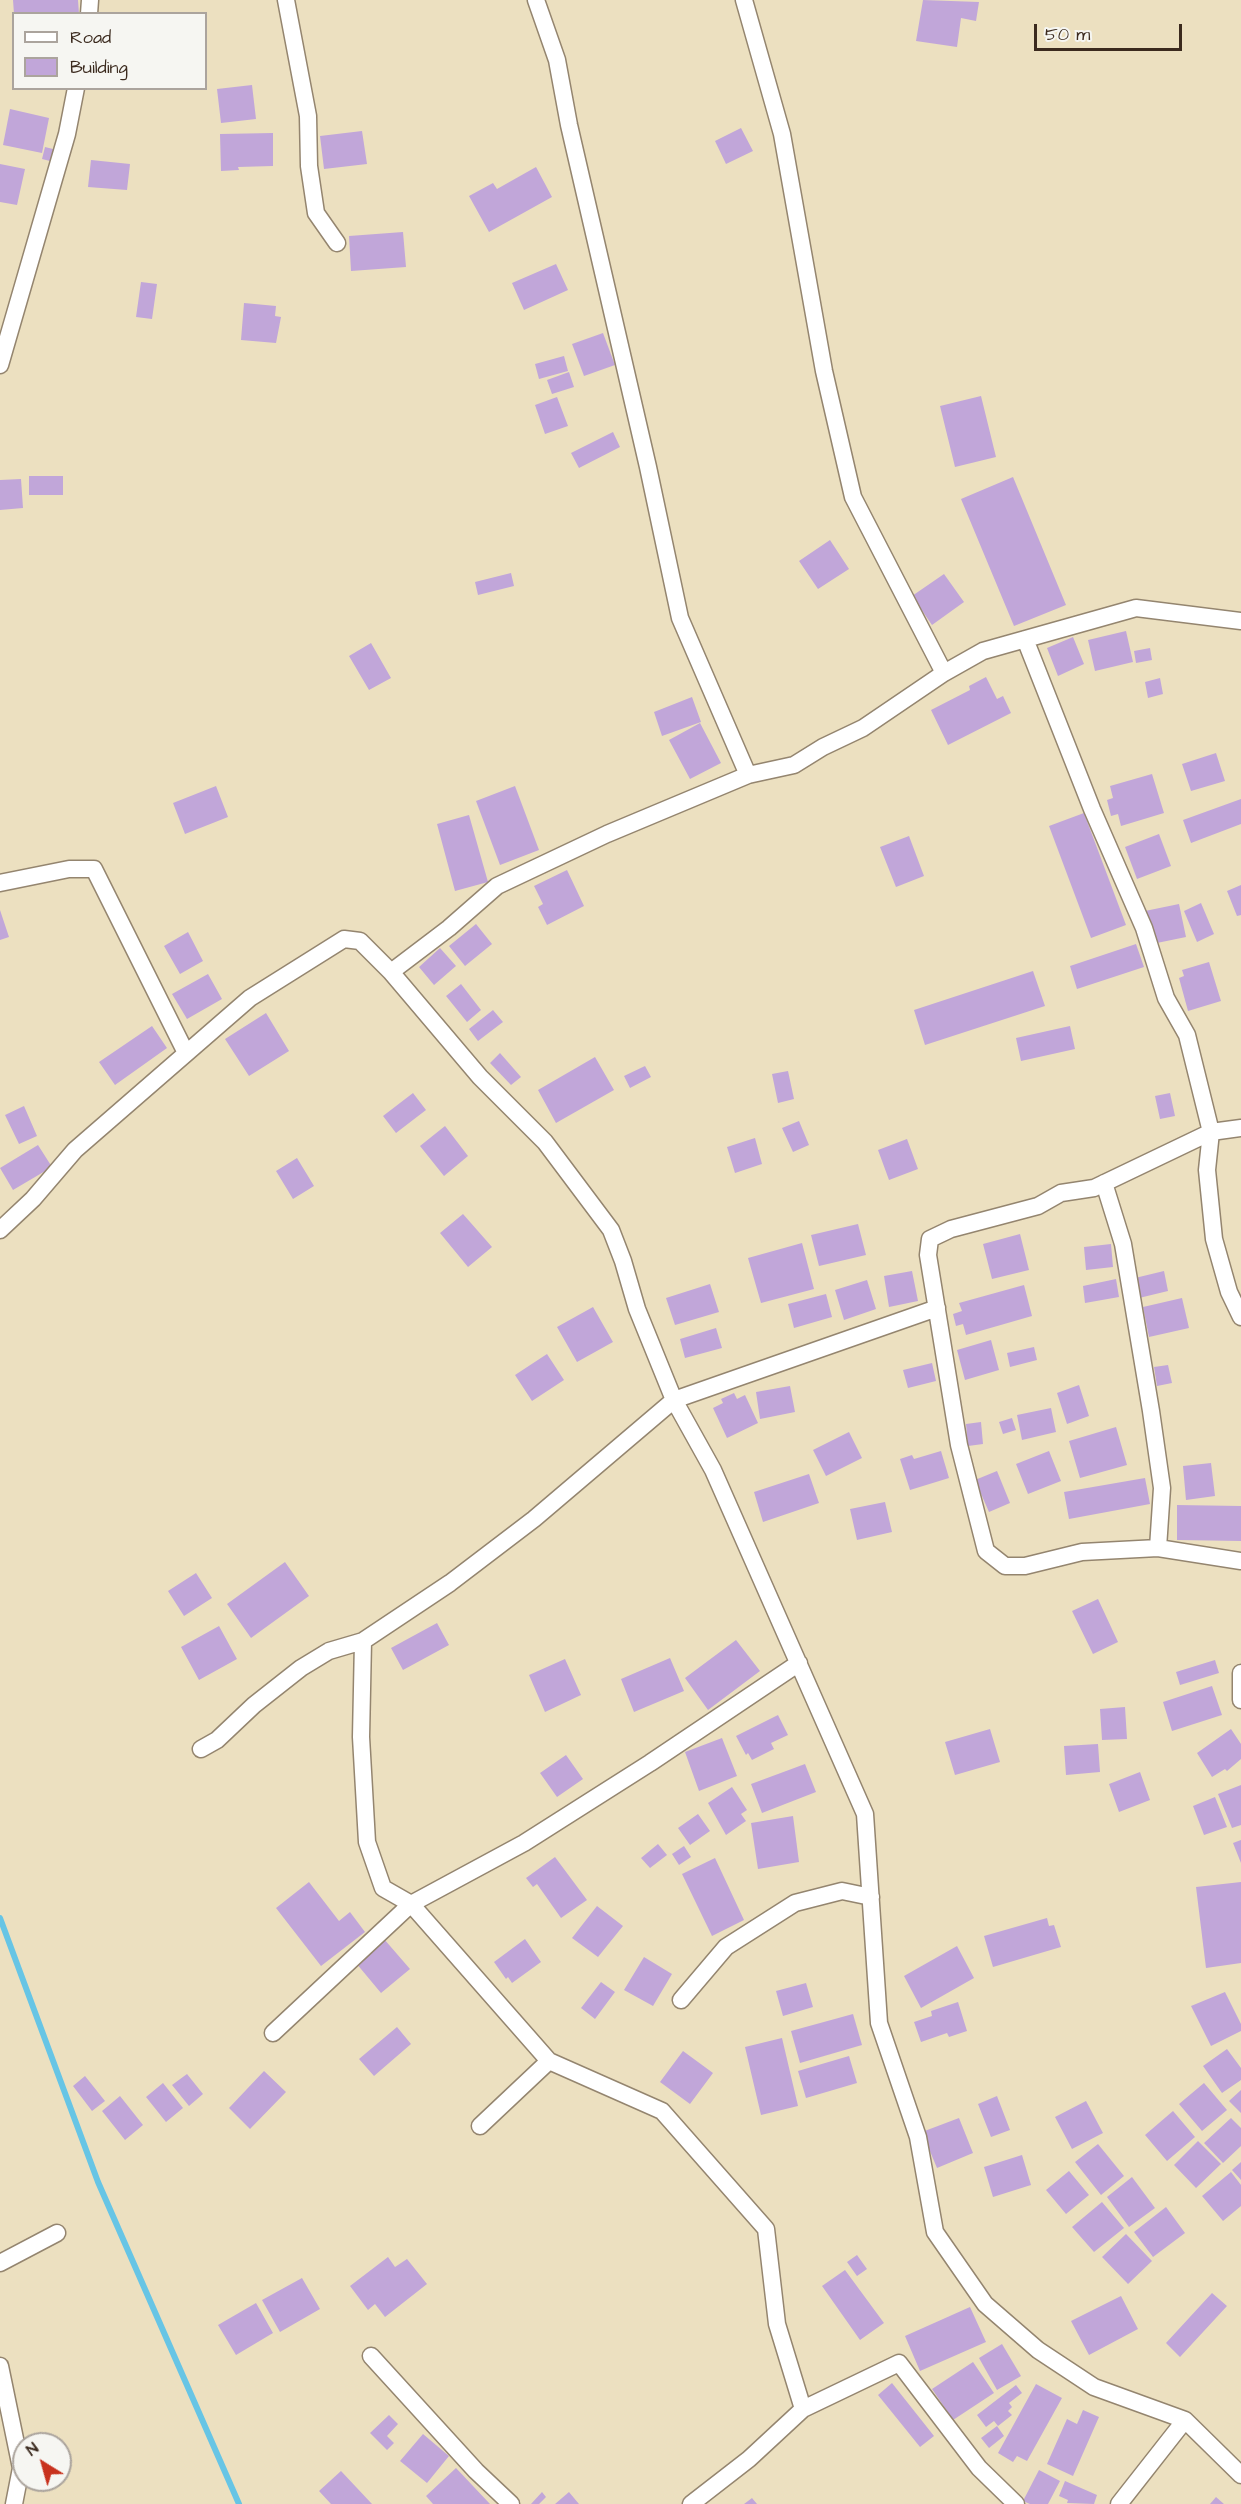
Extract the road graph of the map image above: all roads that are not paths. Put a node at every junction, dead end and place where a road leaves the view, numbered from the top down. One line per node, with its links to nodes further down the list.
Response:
1 (286, 0): 5 (street)
2 (536, 0): 10 (street)
3 (744, 0): 9 (street)
4 (76, 90): 6 (street)
5 (337, 243)
6 (0, 365)
7 (1241, 621): 8 (street)
8 (1024, 639): 9 (street); 15 (street)
9 (944, 673): 10 (street)
10 (748, 775): 12 (street)
11 (0, 883): 13 (street)
12 (391, 972): 13 (street); 20 (street)
13 (186, 1053): 17 (street)
14 (1241, 1128): 15 (street)
15 (1211, 1132): 16 (street); 19 (street)
16 (1104, 1183): 18 (street); 21 (street)
17 (0, 1230)
18 (937, 1308): 20 (street); 21 (street)
19 (1241, 1317)
20 (674, 1400): 23 (street); 24 (street)
21 (1158, 1548): 22 (street)
22 (1241, 1561)
23 (363, 1641): 27 (street); 29 (street)
24 (798, 1663): 28 (street); 29 (street)
25 (1241, 1673): 26 (street)
26 (1241, 1700)
27 (201, 1749)
28 (871, 1898): 30 (street); 39 (street)
29 (411, 1904): 31 (street); 32 (street)
30 (681, 2000)
31 (273, 2033)
32 (549, 2061): 33 (street); 38 (street)
33 (480, 2126)
34 (57, 2233): 35 (street)
35 (0, 2263)
36 (371, 2356): 42 (street)
37 (0, 2366): 41 (street)
38 (803, 2409): 43 (street); 44 (street)
39 (1185, 2420): 40 (street); 45 (street)
40 (1241, 2475)
41 (14, 2504)
42 (511, 2504)
43 (691, 2504)
44 (1016, 2504)
45 (1119, 2504)

